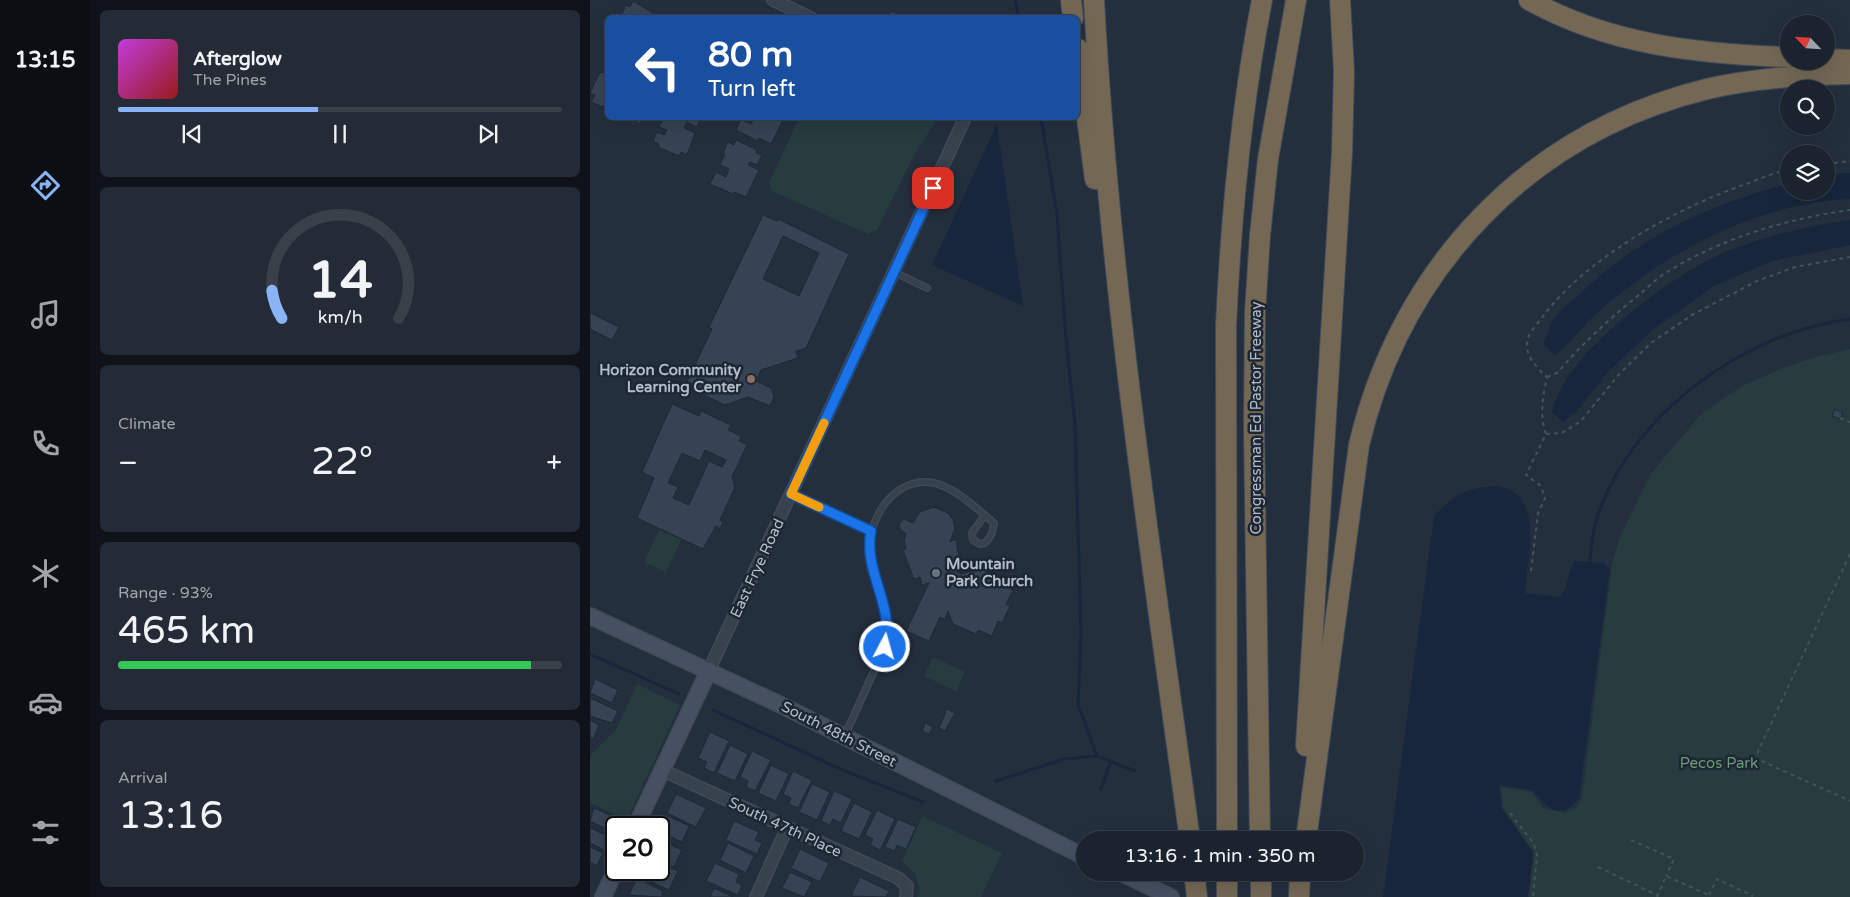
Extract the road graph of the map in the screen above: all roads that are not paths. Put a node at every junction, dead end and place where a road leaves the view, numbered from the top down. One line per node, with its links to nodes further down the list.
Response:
1 (773, 0): 8 (street)
2 (1071, 0): 9 (highway)
3 (1094, 0): 18 (highway)
4 (1262, 0): 29 (highway, Congressman Ed Pastor Freeway)
5 (1296, 0): 30 (highway, Congressman Ed Pastor Freeway)
6 (1340, 0): 31 (highway)
7 (1529, 0): 10 (highway)
8 (805, 15)
9 (1073, 15)
10 (1780, 57)
11 (1835, 59): 12 (highway)
12 (1850, 60)
13 (1080, 64): 18 (highway)
14 (1850, 74): 32 (highway)
15 (964, 120): 16 (street, East Frye Road)
16 (894, 272): 17 (lane); 19 (street, East Frye Road)
17 (927, 288)
18 (1125, 358): 28 (highway)
19 (791, 494): 21 (lane); 23 (street, East Frye Road)
20 (984, 516): 20 (lane); 21 (lane)
21 (871, 531): 24 (lane)
22 (590, 616): 23 (street, South 48th Street)
23 (709, 670): 24 (street, South 48th Street); 25 (street, East Frye Road)
24 (844, 737): 33 (street, South 48th Street)
25 (662, 770): 26 (street, East Frye Road); 27 (street, South 47th Place)
26 (641, 816)
27 (787, 828): 40 (street, South 47th Place); 43 (street)
28 (1189, 831)
29 (1228, 831)
30 (1260, 831)
31 (1301, 831)
32 (1307, 831)
33 (1076, 853)
34 (610, 881): 42 (street)
35 (1137, 881): 44 (street)
36 (1195, 881): 45 (highway)
37 (1227, 881): 46 (highway)
38 (1261, 881): 47 (highway)
39 (1300, 881): 41 (highway)
40 (906, 891)
41 (1299, 895)
42 (603, 897)
43 (756, 897)
44 (1171, 897)
45 (1197, 897)
46 (1227, 897)
47 (1261, 897)

